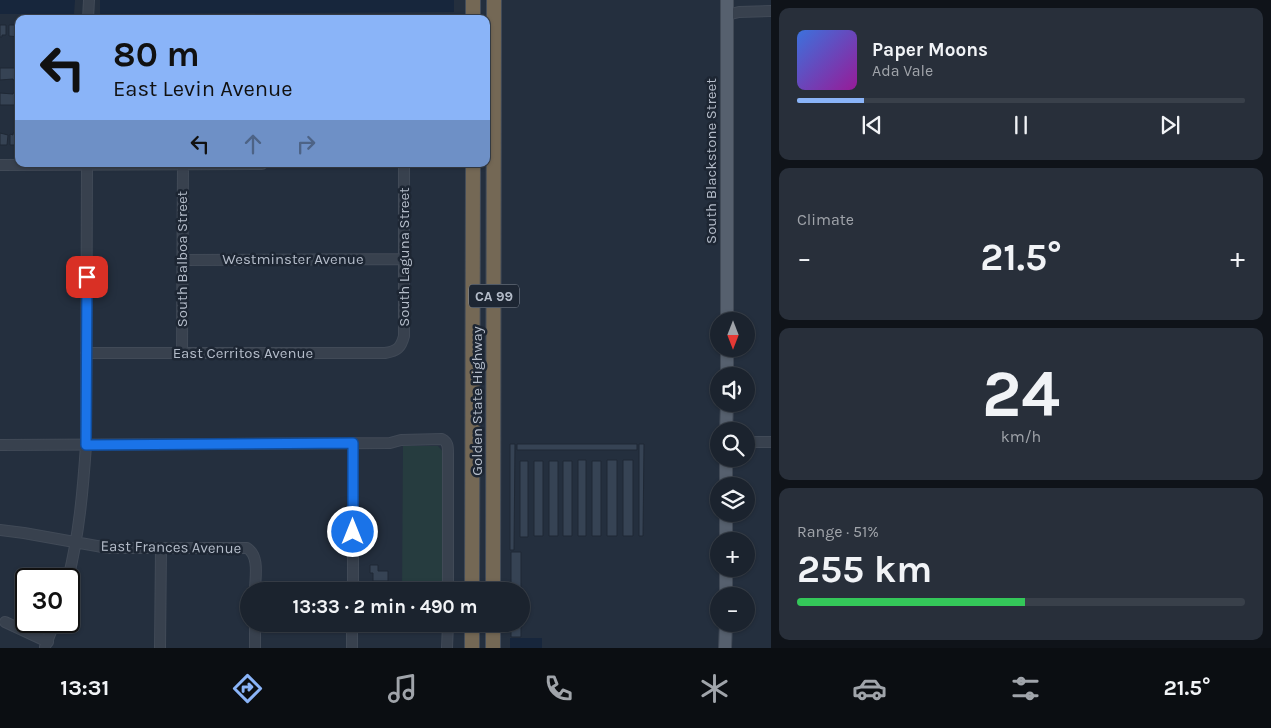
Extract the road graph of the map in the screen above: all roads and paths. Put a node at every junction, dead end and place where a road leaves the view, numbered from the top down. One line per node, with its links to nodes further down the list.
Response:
1 (473, 0): 5 (highway)
2 (494, 0): 32 (highway, Golden State Highway / CA 99)
3 (727, 0): 6 (main road, South Blackstone Street)
4 (771, 11): 6 (street)
5 (473, 15)
6 (727, 15): 15 (main road, South Blackstone Street)
7 (0, 165): 8 (street)
8 (15, 165)
9 (87, 167): 17 (street)
10 (183, 167): 14 (street, South Balboa Street)
11 (404, 167): 13 (street, South Laguna Street)
12 (472, 167): 31 (highway, Golden State Highway / CA 99)
13 (403, 259): 14 (street, Westminster Avenue); 16 (street, South Laguna Street)
14 (182, 260): 18 (street, South Balboa Street)
15 (727, 312)
16 (398, 349): 18 (street, East Cerritos Avenue)
17 (86, 353): 18 (street, East Cerritos Avenue); 23 (street)
18 (182, 353)
19 (755, 442): 20 (street)
20 (771, 442)
21 (353, 443): 23 (street); 29 (street); 30 (street)
22 (0, 445): 23 (street)
23 (86, 445): 25 (street)
24 (0, 530): 25 (street, East Frances Avenue)
25 (76, 542): 26 (street, East Frances Avenue); 27 (street)
26 (161, 549): 28 (street, East Frances Avenue); 42 (street)
27 (70, 568)
28 (255, 582)
29 (352, 582)
30 (448, 582)
31 (472, 582)
32 (493, 582)
33 (5, 622): 41 (street)
34 (255, 632): 43 (street)
35 (352, 632): 44 (street)
36 (448, 632): 45 (street)
37 (472, 632): 46 (highway)
38 (493, 632): 47 (highway)
39 (726, 632): 48 (main road)
40 (51, 633): 41 (street)
41 (46, 645)
42 (160, 648)
43 (255, 648)
44 (352, 648)
45 (447, 648)
46 (472, 648)
47 (493, 648)
48 (726, 648)

